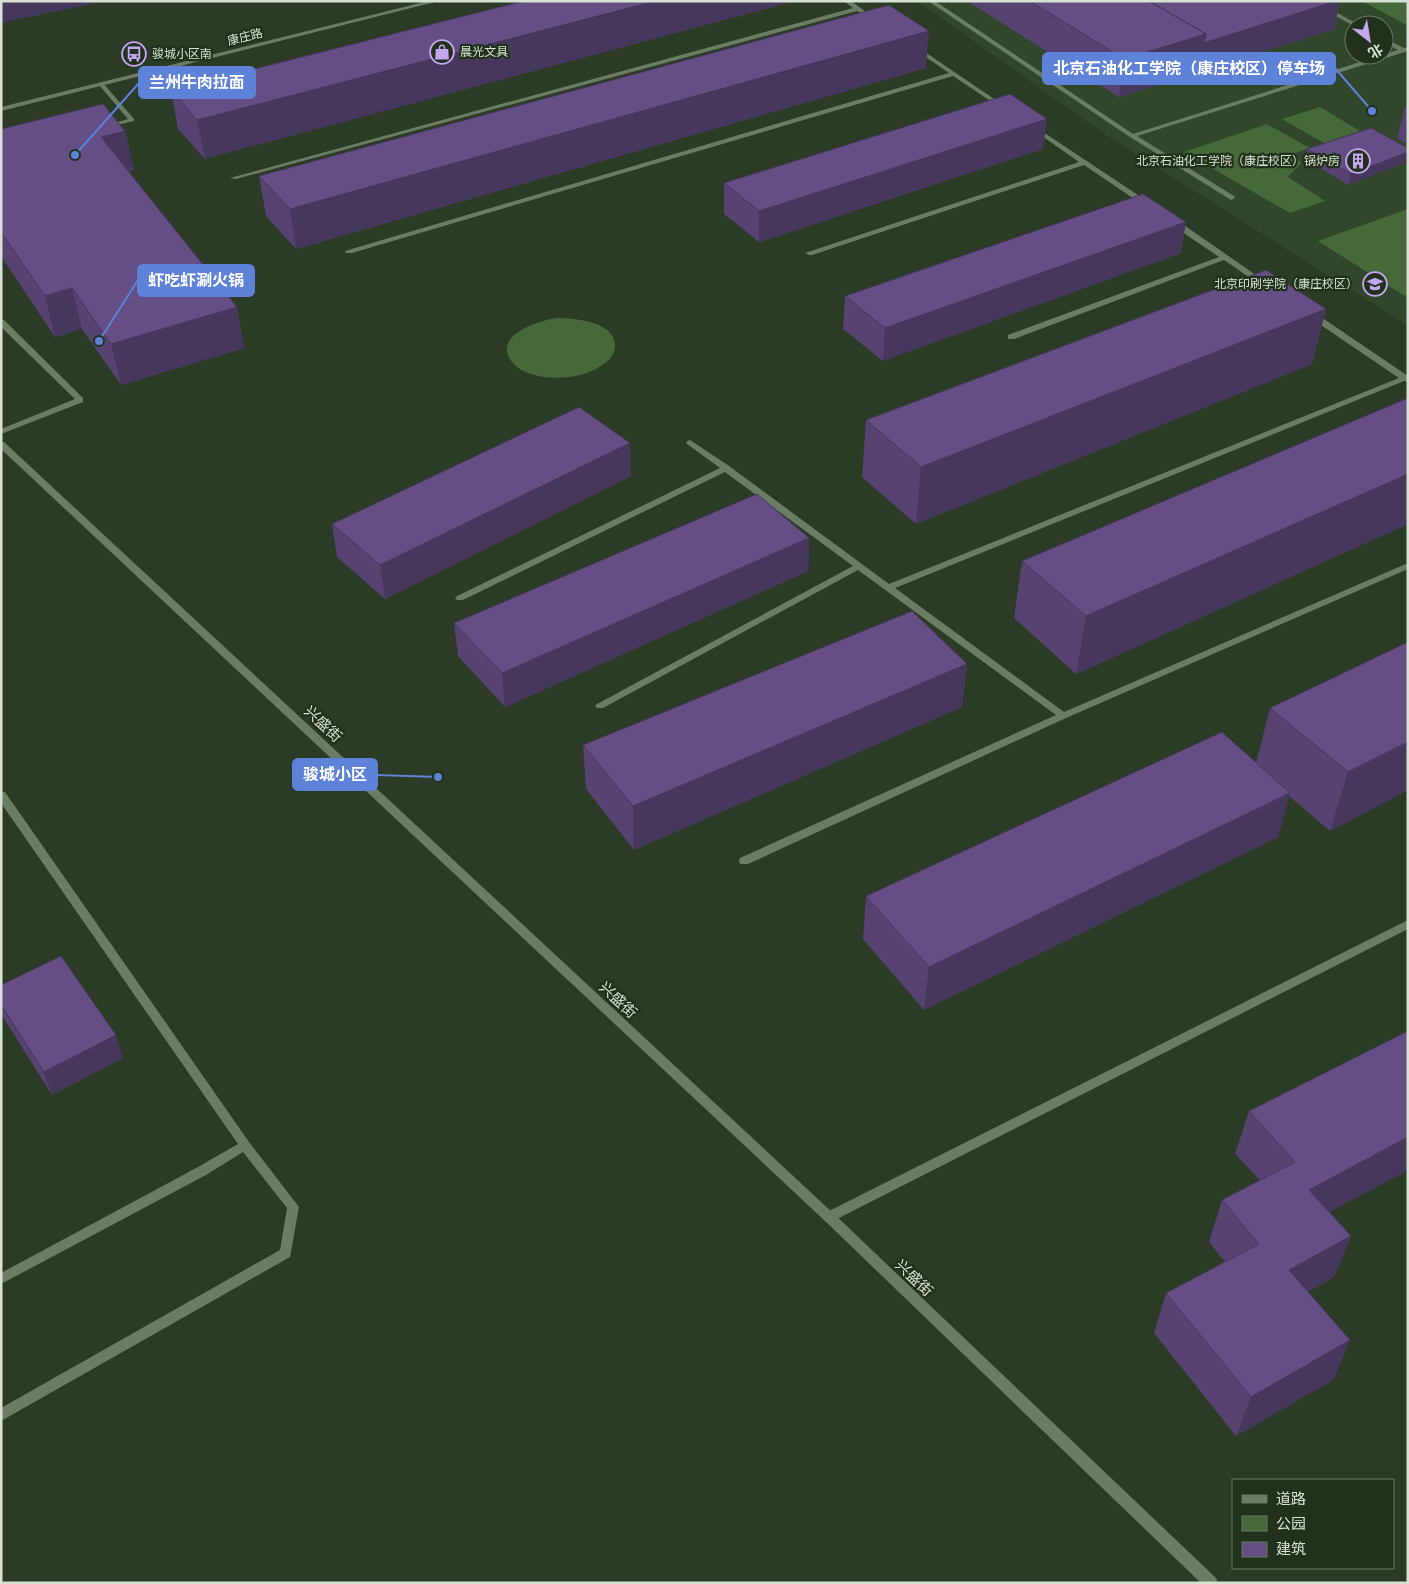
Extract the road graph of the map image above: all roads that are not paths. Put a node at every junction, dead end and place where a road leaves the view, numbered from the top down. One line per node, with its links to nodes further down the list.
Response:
1 (436, 1): 11 (street, 康庄路)
2 (847, 1): 5 (street)
3 (931, 1): 16 (street)
4 (1311, 1): 6 (street)
5 (858, 9): 7 (street); 18 (street)
6 (1344, 19)
7 (882, 25)
8 (906, 41): 10 (street)
9 (1405, 49): 16 (street)
10 (954, 74): 13 (street); 22 (street)
11 (101, 84): 12 (street, 康庄路); 15 (street)
12 (1, 109)
13 (1011, 112)
14 (1028, 123): 17 (street)
15 (94, 130)
16 (1132, 136): 19 (street)
17 (1085, 162): 20 (street); 23 (street)
18 (234, 178)
19 (1230, 198)
20 (1151, 207)
21 (1168, 218): 24 (street)
22 (349, 251)
23 (809, 253)
24 (1225, 257): 25 (street); 28 (street)
25 (1266, 284)
26 (1307, 312): 29 (street)
27 (1, 322): 30 (street)
28 (1011, 338)
29 (1406, 379): 36 (street)
30 (1, 432)
31 (690, 442): 33 (street)
32 (1, 444): 44 (street, 兴盛街)
33 (726, 468): 34 (street); 37 (street)
34 (859, 566): 36 (street); 38 (street)
35 (1408, 566): 39 (street)
36 (888, 588): 39 (street)
37 (460, 598)
38 (600, 706)
39 (1063, 716): 41 (street)
40 (1, 795): 43 (street)
41 (744, 861)
42 (1408, 924): 44 (street)
43 (245, 1145): 45 (street); 46 (street)
44 (828, 1217): 47 (street, 兴盛街)
45 (1, 1279)
46 (1, 1415)
47 (1211, 1583)

